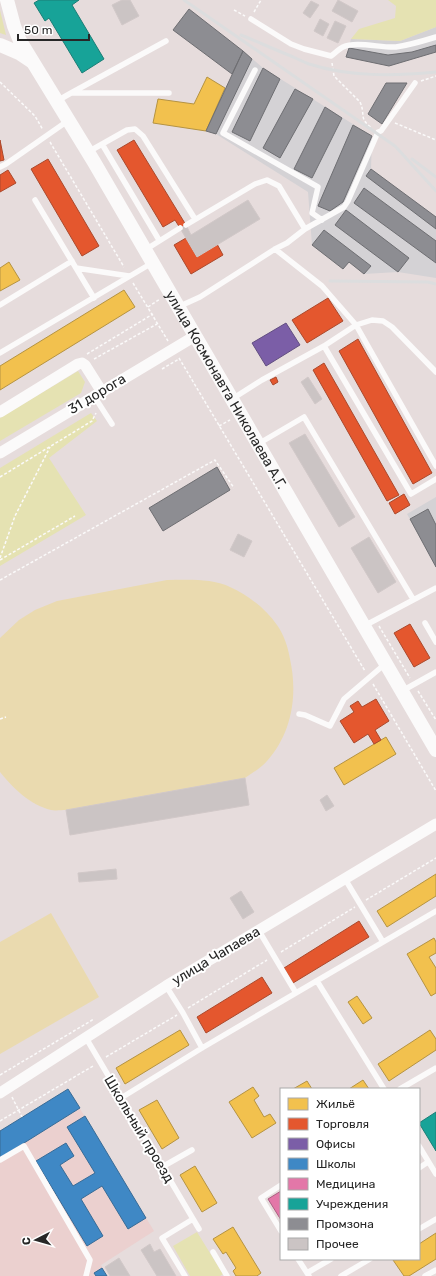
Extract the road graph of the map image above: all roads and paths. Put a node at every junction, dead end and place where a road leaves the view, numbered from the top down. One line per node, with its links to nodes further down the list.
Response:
1 (7, 0): 9 (street)
2 (261, 0): 4 (path)
3 (234, 10): 4 (path)
4 (252, 19): 8 (lane)
5 (436, 37): 8 (lane)
6 (166, 40): 14 (lane)
7 (0, 45): 9 (street, улица Космонавта Николаева А.Г.)
8 (331, 56): 19 (path)
9 (34, 64): 16 (street, улица Космонавта Николаева А.Г.)
10 (255, 70): 27 (lane)
11 (436, 76): 13 (path)
12 (0, 82): 20 (path)
13 (415, 83): 18 (lane)
14 (71, 93): 15 (lane); 16 (lane)
15 (169, 93)
16 (57, 101): 17 (street, улица Космонавта Николаева А.Г.)
17 (69, 120): 20 (lane); 23 (street, улица Космонавта Николаева А.Г.)
18 (388, 121): 19 (lane); 21 (path)
19 (378, 132): 27 (lane)
20 (46, 136): 24 (lane); 37 (path)
21 (436, 140)
22 (102, 144): 23 (lane); 26 (lane); 31 (lane)
23 (88, 152): 33 (street, улица Космонавта Николаева А.Г.)
24 (0, 167)
25 (35, 200): 34 (lane)
26 (195, 220): 28 (lane); 30 (lane)
27 (322, 220): 30 (lane)
28 (186, 225)
29 (180, 228): 31 (lane)
30 (305, 229): 32 (lane)
31 (160, 240): 33 (lane)
32 (275, 249): 40 (lane); 41 (lane)
33 (145, 250): 35 (street, улица Космонавта Николаева А.Г.)
34 (72, 262): 36 (lane); 39 (lane)
35 (152, 263): 37 (lane); 40 (street, улица Космонавта Николаева А.Г.)
36 (76, 268): 37 (lane); 38 (lane)
37 (129, 276): 38 (lane); 44 (path)
38 (94, 298): 45 (lane)
39 (0, 305)
40 (178, 307): 42 (street, улица Космонавта Николаева А.Г.)
41 (356, 325): 43 (lane); 48 (lane); 56 (lane)
42 (195, 336): 44 (street, 31 дорога); 50 (street, улица Космонавта Николаева А.Г.)
43 (324, 346): 50 (lane); 58 (lane)
44 (173, 349): 46 (path); 49 (street, 31 дорога)
45 (0, 353)
46 (179, 359): 47 (path); 70 (path)
47 (161, 369)
48 (436, 372)
49 (99, 398): 51 (street); 52 (lane); 54 (path); 55 (street, 31 дорога)
50 (232, 400): 53 (street, улица Космонавта Николаева А.Г.)
51 (0, 412)
52 (112, 424)
53 (258, 444): 64 (lane); 66 (street, улица Космонавта Николаева А.Г.)
54 (50, 447): 57 (path); 61 (path)
55 (0, 453)
56 (436, 466)
57 (0, 477)
58 (436, 479)
59 (234, 488): 62 (path)
60 (75, 516): 61 (path)
61 (0, 559)
62 (0, 580)
63 (436, 588): 64 (lane)
64 (413, 600): 66 (lane)
65 (425, 623): 67 (lane)
66 (364, 626): 68 (street, улица Космонавта Николаева А.Г.)
67 (436, 642)
68 (385, 663): 70 (lane); 71 (street, улица Космонавта Николаева А.Г.)
69 (436, 672): 71 (lane)
70 (369, 677): 72 (lane); 76 (path)
71 (402, 691): 75 (street, улица Космонавта Николаева А.Г.)
72 (299, 714)
73 (6, 717): 74 (path)
74 (0, 719)
75 (436, 750)
76 (436, 791)
77 (436, 824): 79 (street, улица Чапаева)
78 (436, 858): 80 (path)
79 (345, 879): 80 (lane); 82 (street, улица Чапаева)
80 (360, 904): 83 (lane); 84 (path)
81 (436, 911): 83 (lane)
82 (259, 931): 84 (lane); 86 (street, улица Чапаева)
83 (383, 942): 85 (lane)
84 (273, 956): 87 (lane); 88 (path)
85 (316, 981): 87 (lane); 95 (lane)
86 (166, 986): 88 (lane); 90 (street, улица Чапаева)
87 (296, 994): 91 (lane)
88 (182, 1012): 91 (lane); 92 (path)
89 (94, 1019): 94 (path)
90 (86, 1038): 92 (lane, Школьный проезд); 97 (street, улица Чапаева)
91 (202, 1048): 98 (lane)
92 (99, 1062): 98 (lane, Школьный проезд); 99 (path)
93 (436, 1068): 96 (lane)
94 (0, 1075)
95 (383, 1088)
96 (402, 1088)
97 (4, 1091): 99 (path)
98 (121, 1098): 106 (lane, Школьный проезд)
99 (19, 1110): 100 (path); 101 (path)
100 (22, 1116)
101 (0, 1121)
102 (420, 1148): 105 (lane)
103 (192, 1150): 106 (lane)
104 (0, 1160): 121 (lane)
105 (428, 1162): 107 (lane); 108 (lane)
106 (162, 1167): 110 (lane, Школьный проезд)
107 (420, 1167)
108 (436, 1174)
109 (280, 1186): 114 (lane)
110 (193, 1219): 113 (lane, Школьный проезд); 122 (lane)
111 (436, 1219): 112 (lane)
112 (420, 1228)
113 (199, 1229)
114 (280, 1229)
115 (213, 1252): 123 (lane)
116 (299, 1260): 120 (lane)
117 (330, 1260): 120 (lane)
118 (368, 1260): 124 (lane)
119 (436, 1270): 125 (lane)
120 (308, 1275)
121 (86, 1276)
122 (185, 1276)
123 (227, 1276)
124 (341, 1276)
125 (425, 1276)

